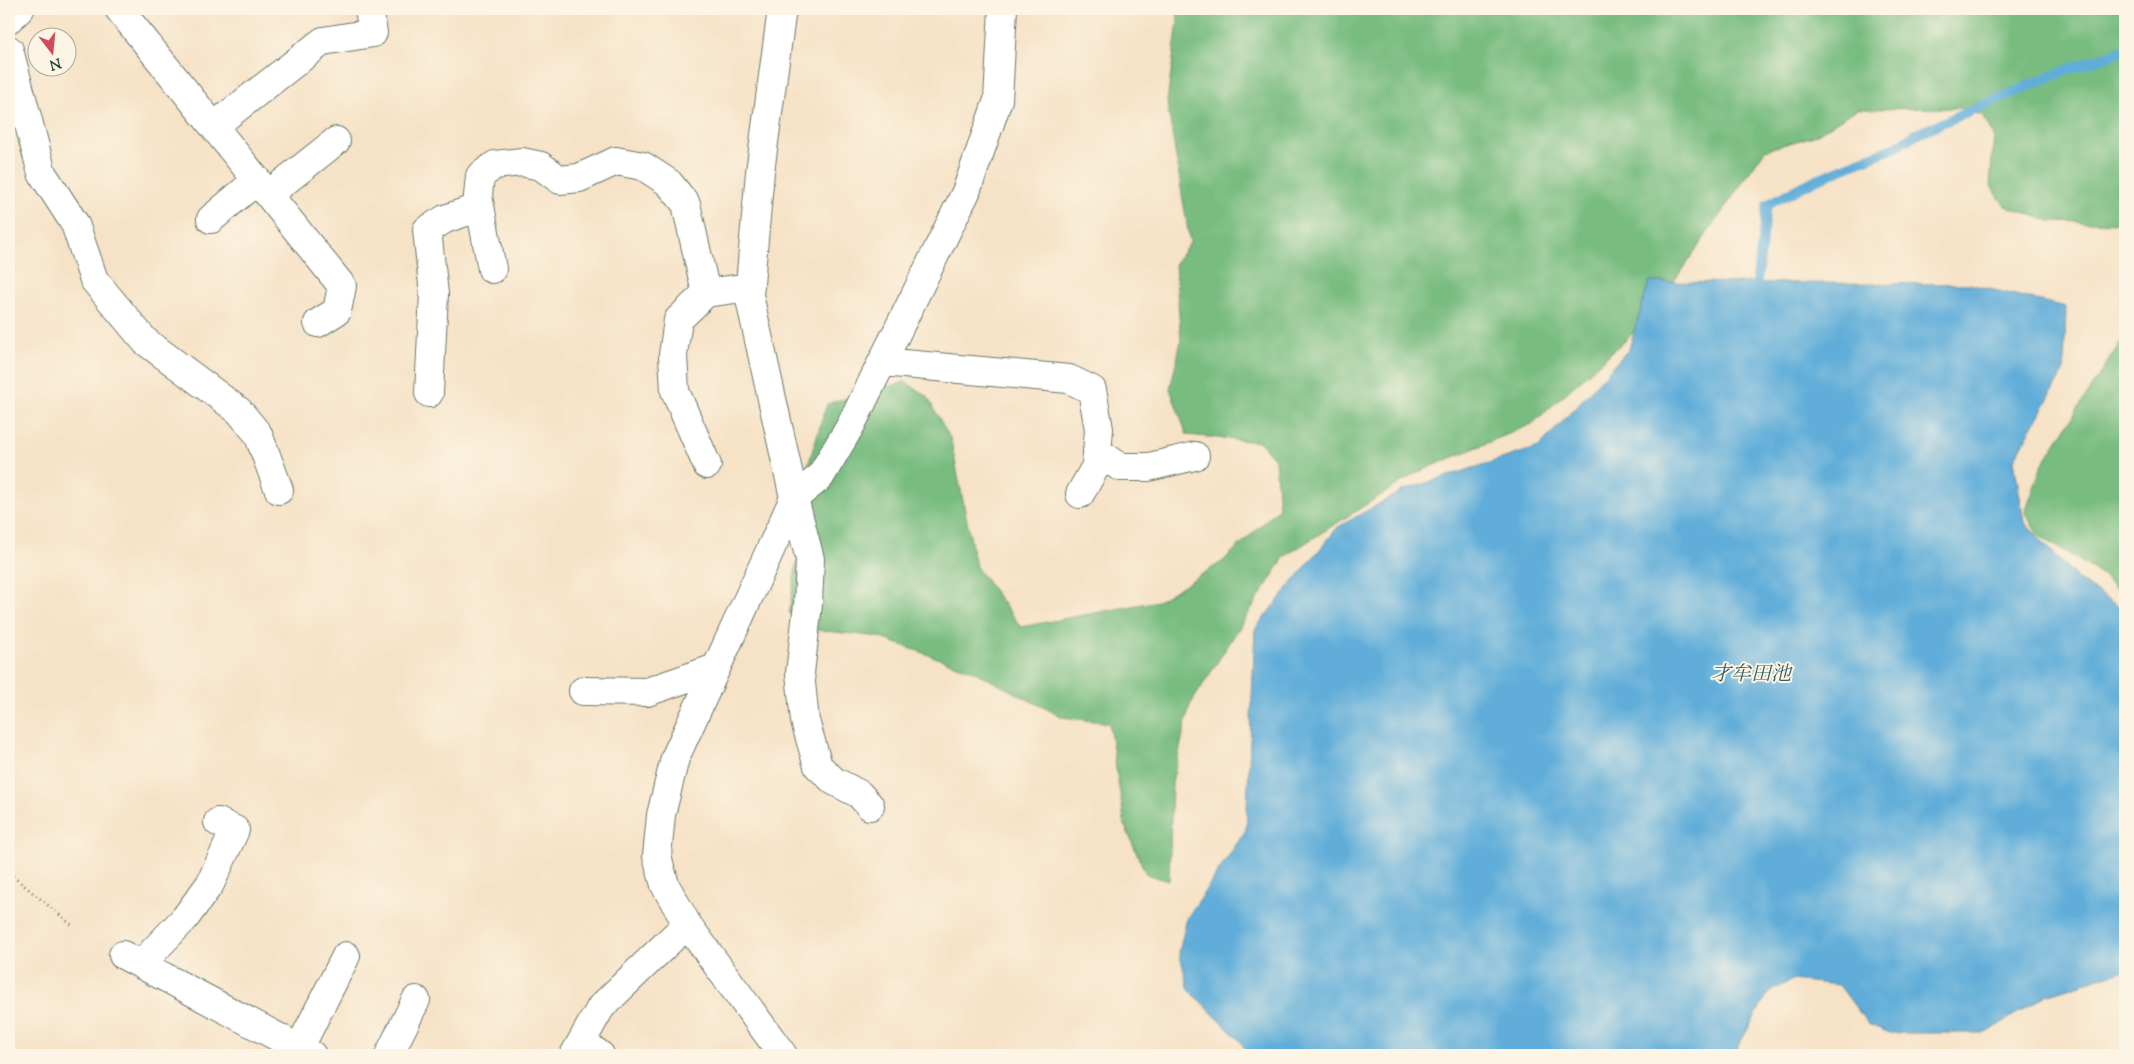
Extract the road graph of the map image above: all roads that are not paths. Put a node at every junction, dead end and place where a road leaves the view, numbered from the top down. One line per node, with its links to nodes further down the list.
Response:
1 (20, 9): 6 (street)
2 (119, 9): 8 (street)
3 (368, 9): 8 (street)
4 (782, 9): 14 (street)
5 (1003, 9): 17 (street)
6 (9, 19)
7 (9, 50): 22 (street)
8 (214, 126): 10 (street)
9 (336, 141): 10 (street)
10 (263, 187): 12 (street); 16 (street)
11 (480, 207): 13 (street); 15 (street); 18 (street)
12 (211, 219)
13 (492, 269)
14 (750, 287): 15 (street); 24 (street)
15 (706, 293): 21 (street)
16 (318, 323)
17 (882, 362): 19 (street); 24 (street)
18 (428, 393)
19 (1097, 451): 20 (street); 23 (street)
20 (1195, 456)
21 (707, 466)
22 (279, 490)
23 (1080, 494)
24 (794, 498): 25 (street); 27 (street)
25 (716, 668): 26 (street); 29 (street)
26 (583, 692)
27 (870, 806)
28 (218, 822): 33 (street)
29 (687, 924): 32 (street); 35 (street)
30 (346, 956): 33 (street)
31 (416, 1000): 34 (street)
32 (585, 1051)
33 (305, 1052)
34 (389, 1055)
35 (784, 1055)

